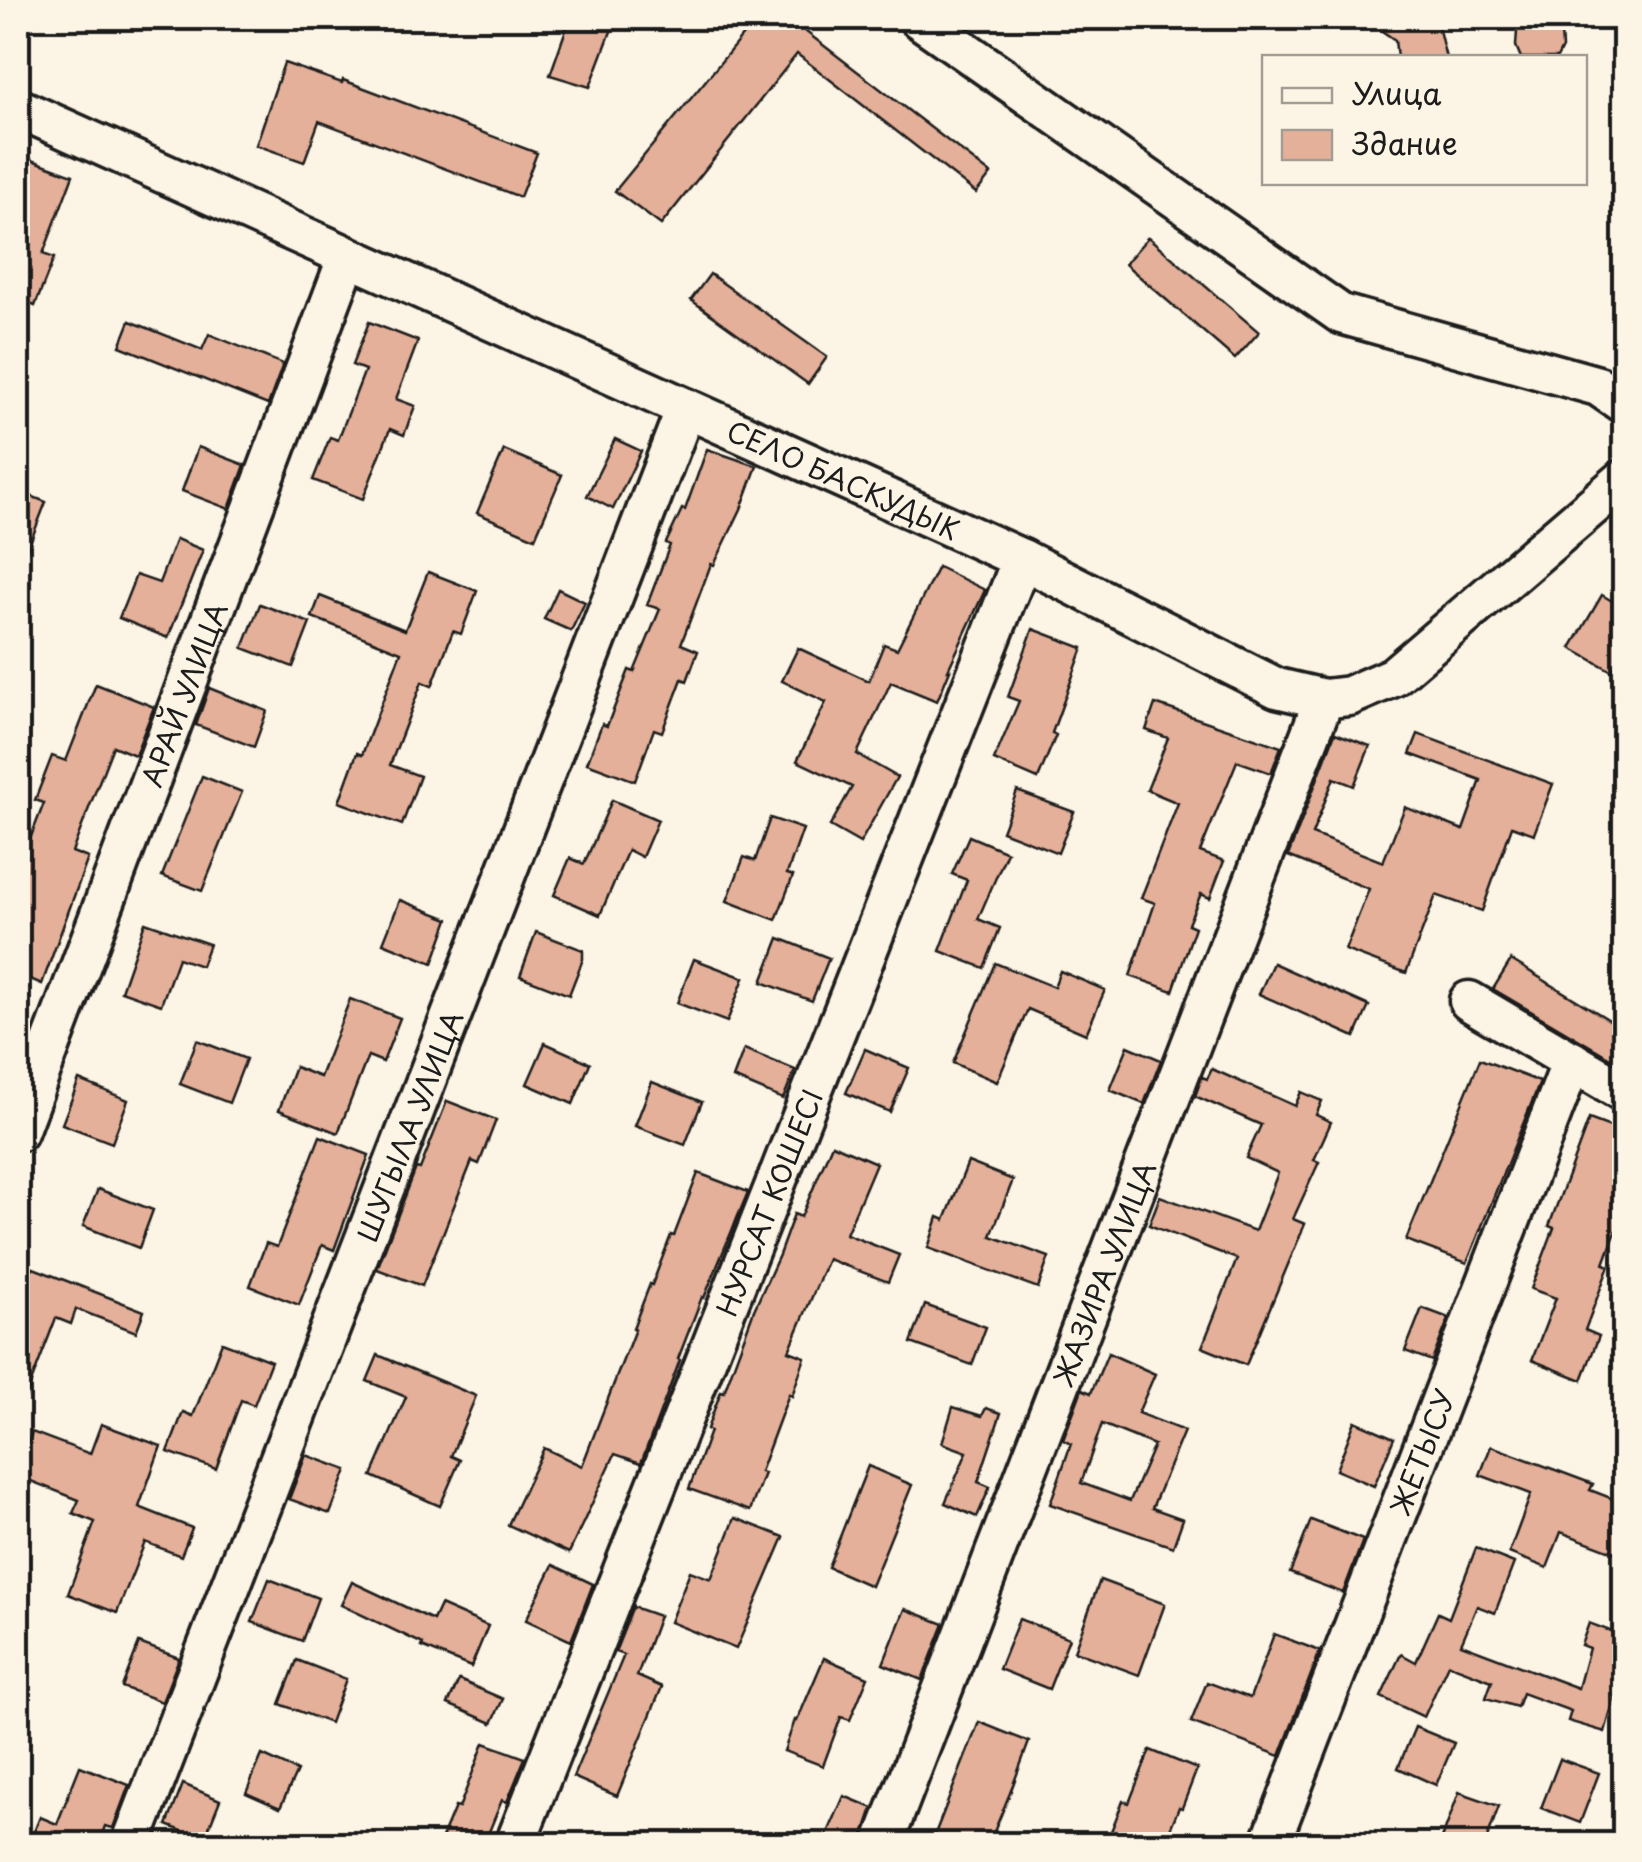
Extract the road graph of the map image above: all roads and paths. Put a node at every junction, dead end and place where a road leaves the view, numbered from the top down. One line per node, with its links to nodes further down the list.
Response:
1 (918, 18): 4 (street)
2 (18, 108): 3 (street, СЕЛО БАСКУДЫК)
3 (348, 256): 5 (street, СЕЛО БАСКУДЫК); 12 (street, АРАЙ УЛИЦА)
4 (1624, 404)
5 (686, 408): 7 (street, СЕЛО БАСКУДЫК); 13 (street, ШУГЫЛА УЛИЦА)
6 (1624, 480): 8 (street, СЕЛО БАСКУДЫК)
7 (1022, 559): 8 (street, СЕЛО БАСКУДЫК); 14 (street, НУРСАТ КОШЕСI)
8 (1324, 699): 15 (street, ЖАЗИРА УЛИЦА)
9 (1469, 1002): 10 (street)
10 (1572, 1062): 11 (street); 16 (street, ЖЕТЫСУ)
11 (1624, 1092)
12 (18, 1132)
13 (130, 1844)
14 (514, 1844)
15 (883, 1844)
16 (1270, 1844)

